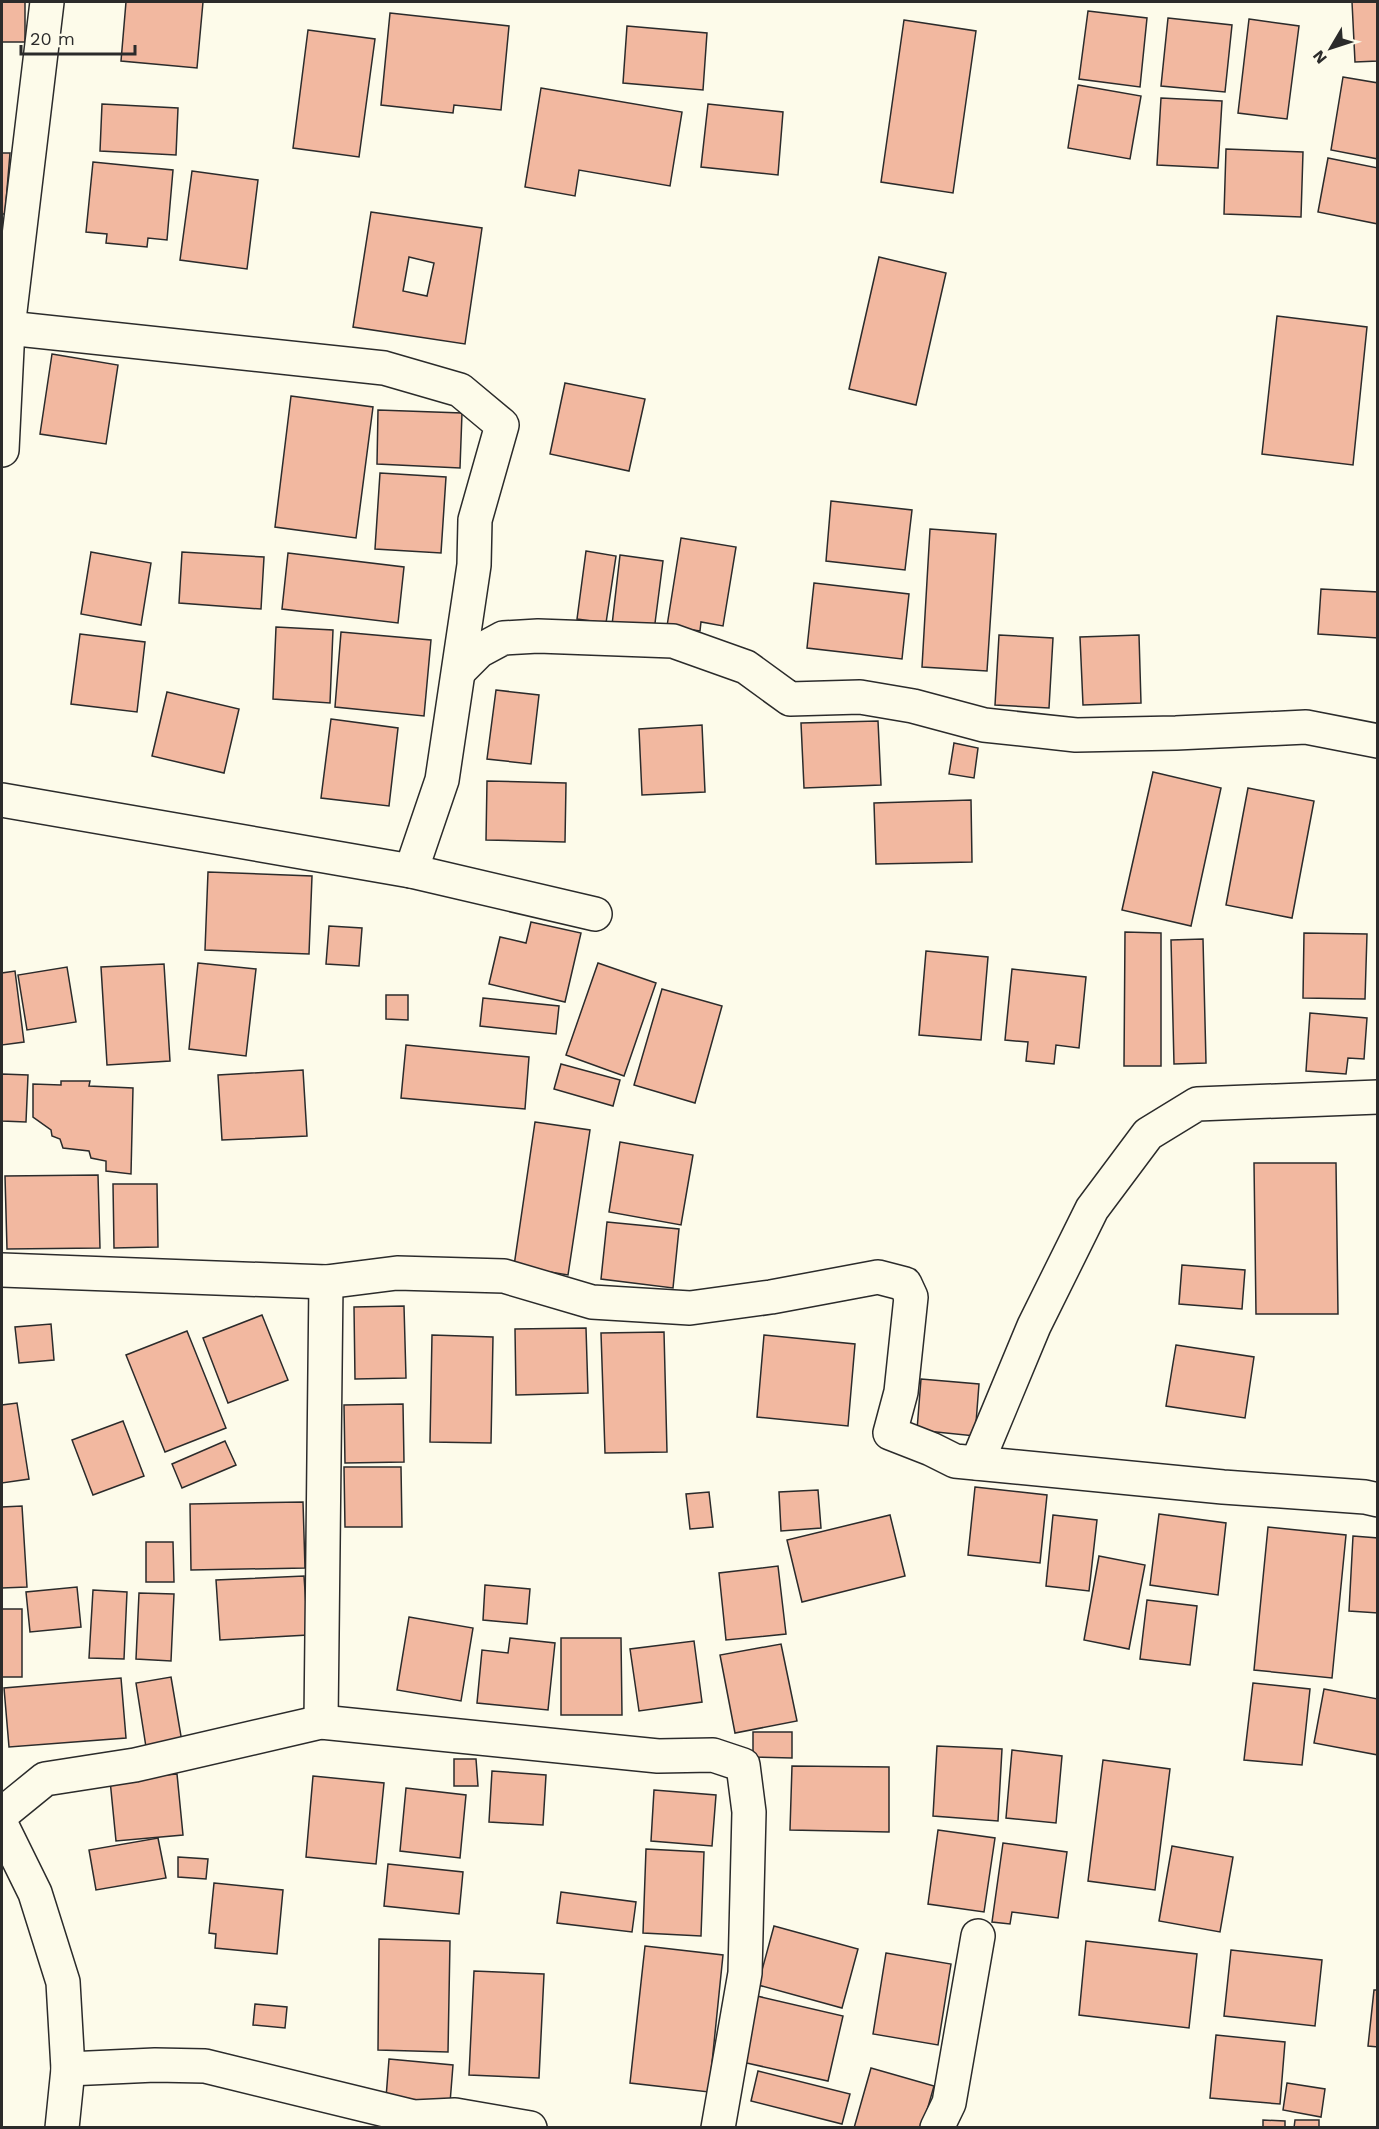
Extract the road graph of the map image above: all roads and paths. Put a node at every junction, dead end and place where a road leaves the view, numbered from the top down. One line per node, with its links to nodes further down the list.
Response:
1 (47, 2): 2 (street)
2 (8, 328): 3 (street); 4 (street)
3 (2, 450)
4 (459, 671): 5 (street); 7 (street)
5 (1377, 741)
6 (2, 800): 7 (street)
7 (411, 871): 8 (street)
8 (595, 914)
9 (1377, 1097): 12 (street)
10 (2, 1270): 11 (street)
11 (326, 1282): 12 (street); 14 (street)
12 (977, 1463): 13 (street)
13 (1377, 1500)
14 (321, 1722): 15 (street); 21 (street)
15 (2, 1814)
16 (2, 1826): 18 (street)
17 (978, 1936): 22 (street)
18 (68, 2069): 19 (street); 20 (street)
19 (62, 2127)
20 (530, 2127)
21 (718, 2127)
22 (937, 2127)

